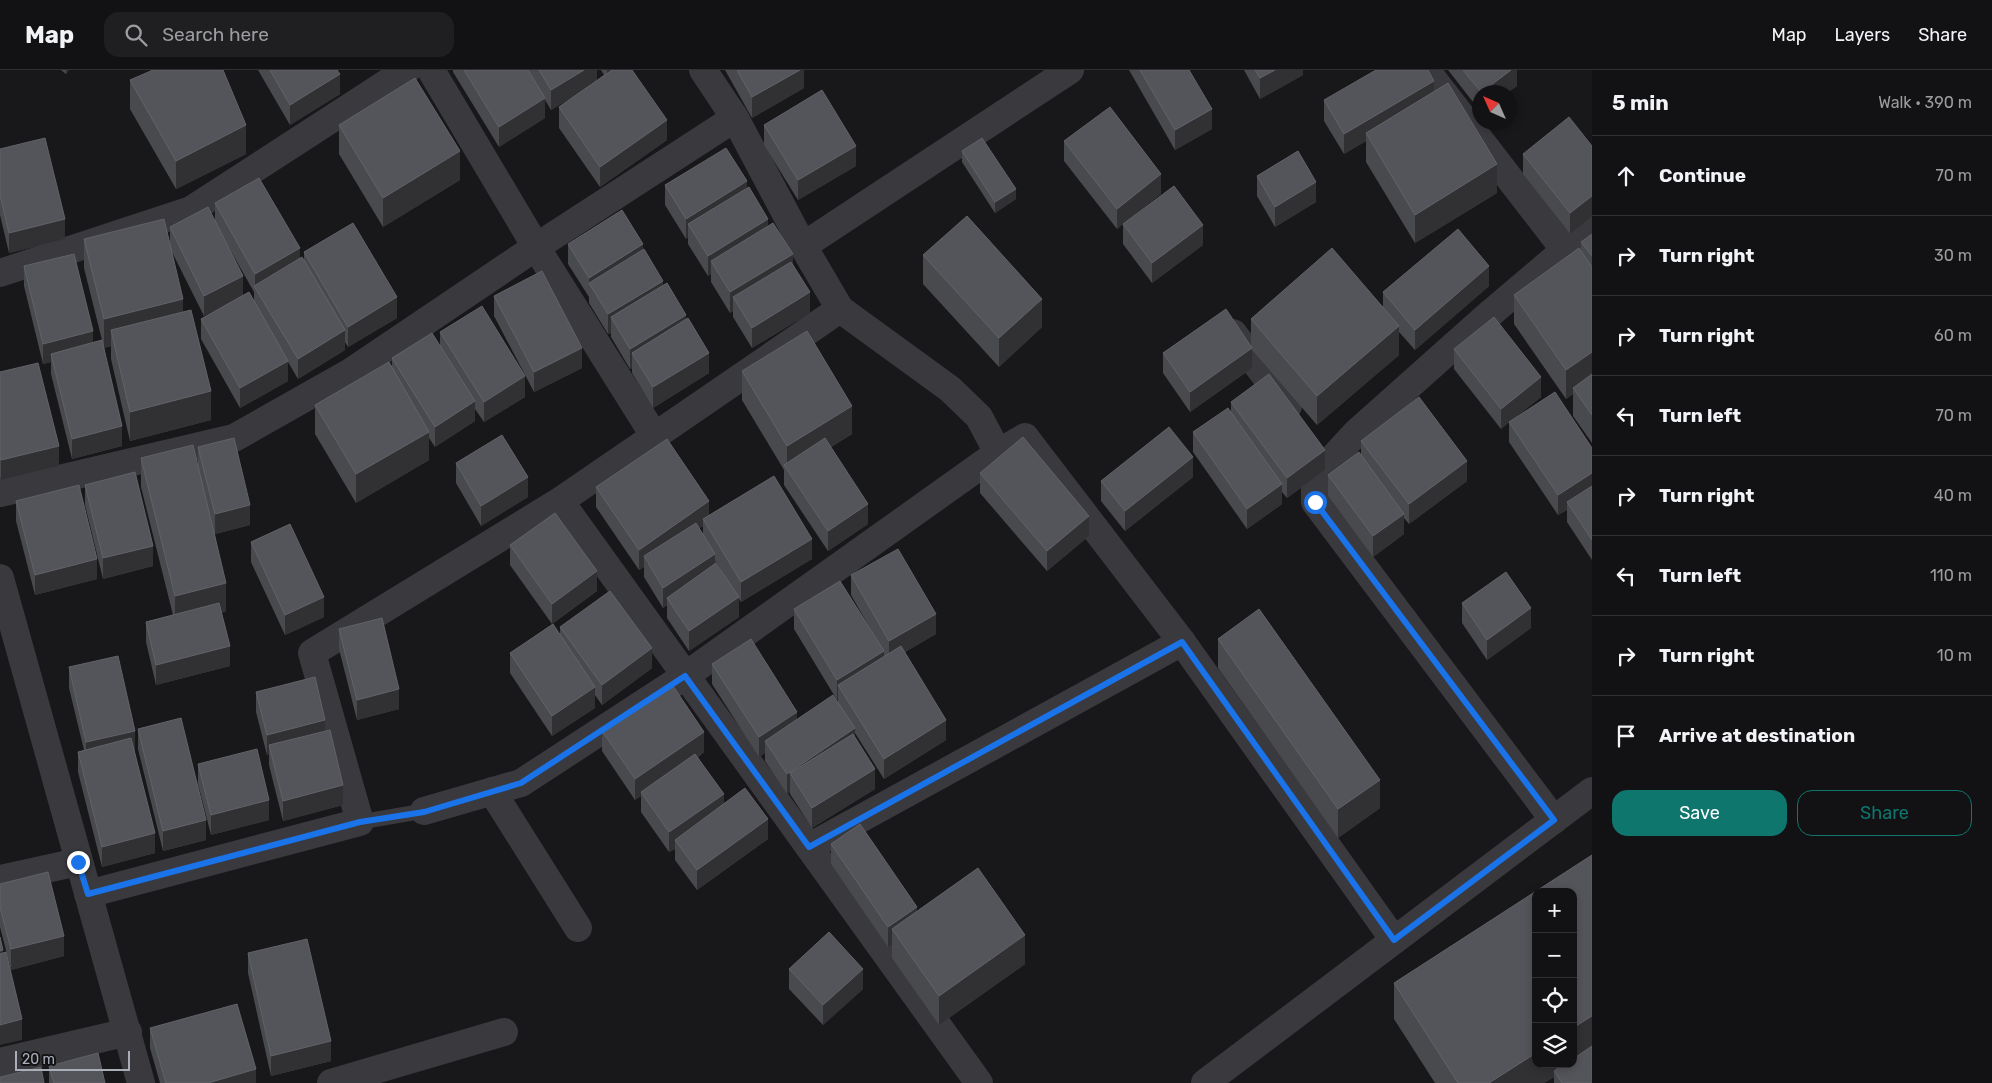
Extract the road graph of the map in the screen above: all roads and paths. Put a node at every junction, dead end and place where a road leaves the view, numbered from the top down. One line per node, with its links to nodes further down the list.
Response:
1 (407, 70): 11 (street)
2 (431, 70): 9 (street)
3 (703, 70): 6 (street)
4 (1070, 70): 8 (street)
5 (1426, 70): 10 (street)
6 (735, 118): 8 (street); 9 (street)
7 (1592, 227): 10 (street)
8 (803, 246): 12 (street)
9 (536, 247): 14 (street); 17 (street)
10 (1564, 249): 15 (street)
11 (0, 273)
12 (840, 309): 14 (street); 16 (street)
13 (1233, 333): 15 (street)
14 (655, 437): 18 (street)
15 (1318, 442): 25 (street)
16 (998, 453): 20 (street); 21 (street)
17 (0, 493)
18 (560, 501): 21 (street); 26 (street)
19 (0, 578): 28 (street)
20 (1182, 642): 27 (street); 32 (street)
21 (685, 676): 22 (street); 27 (street)
22 (492, 791): 24 (street); 31 (street)
23 (1592, 791): 25 (street)
24 (424, 812): 26 (lane)
25 (1554, 820): 32 (street)
26 (360, 822): 30 (street)
27 (809, 847): 38 (street)
28 (78, 862): 29 (street); 30 (street)
29 (0, 879)
30 (88, 894): 33 (street)
31 (578, 928)
32 (1394, 940): 39 (street)
33 (128, 1032): 35 (street); 36 (street)
34 (504, 1032): 37 (street)
35 (0, 1062)
36 (141, 1083)
37 (331, 1083)
38 (979, 1083)
39 (1205, 1083)

